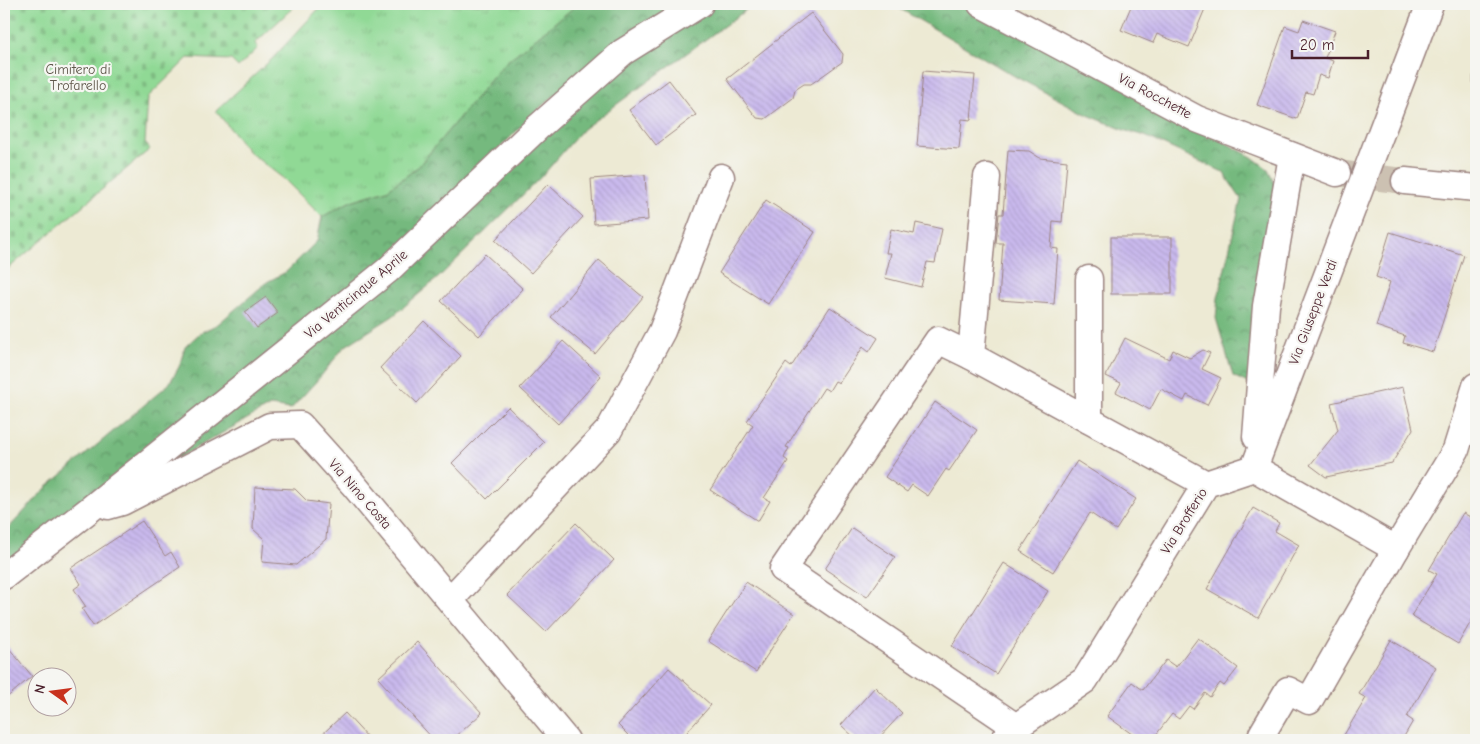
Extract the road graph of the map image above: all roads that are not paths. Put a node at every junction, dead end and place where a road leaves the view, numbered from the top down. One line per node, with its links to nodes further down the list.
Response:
1 (700, 4): 16 (street, Via Venticinque Aprile)
2 (981, 4): 4 (street, Via Rocchette)
3 (1430, 4): 14 (street, Via Giuseppe Verdi)
4 (1292, 156): 5 (street, Via Rocchette); 14 (street)
5 (1337, 172)
6 (987, 176): 11 (street)
7 (721, 177): 19 (street)
8 (1405, 182): 9 (street)
9 (1476, 188)
10 (1089, 279): 13 (street)
11 (971, 356): 13 (street); 20 (street)
12 (1476, 386): 17 (street)
13 (1089, 420): 15 (street)
14 (1254, 468): 15 (street, Via Brofferio); 17 (street)
15 (1206, 484): 20 (street, Via Brofferio)
16 (89, 510): 18 (street, Via Venticinque Aprile); 19 (street, Via Nino Costa)
17 (1396, 549): 21 (street)
18 (4, 576)
19 (450, 600): 22 (street, Via Nino Costa)
20 (1010, 734)
21 (1262, 734)
22 (563, 739)

